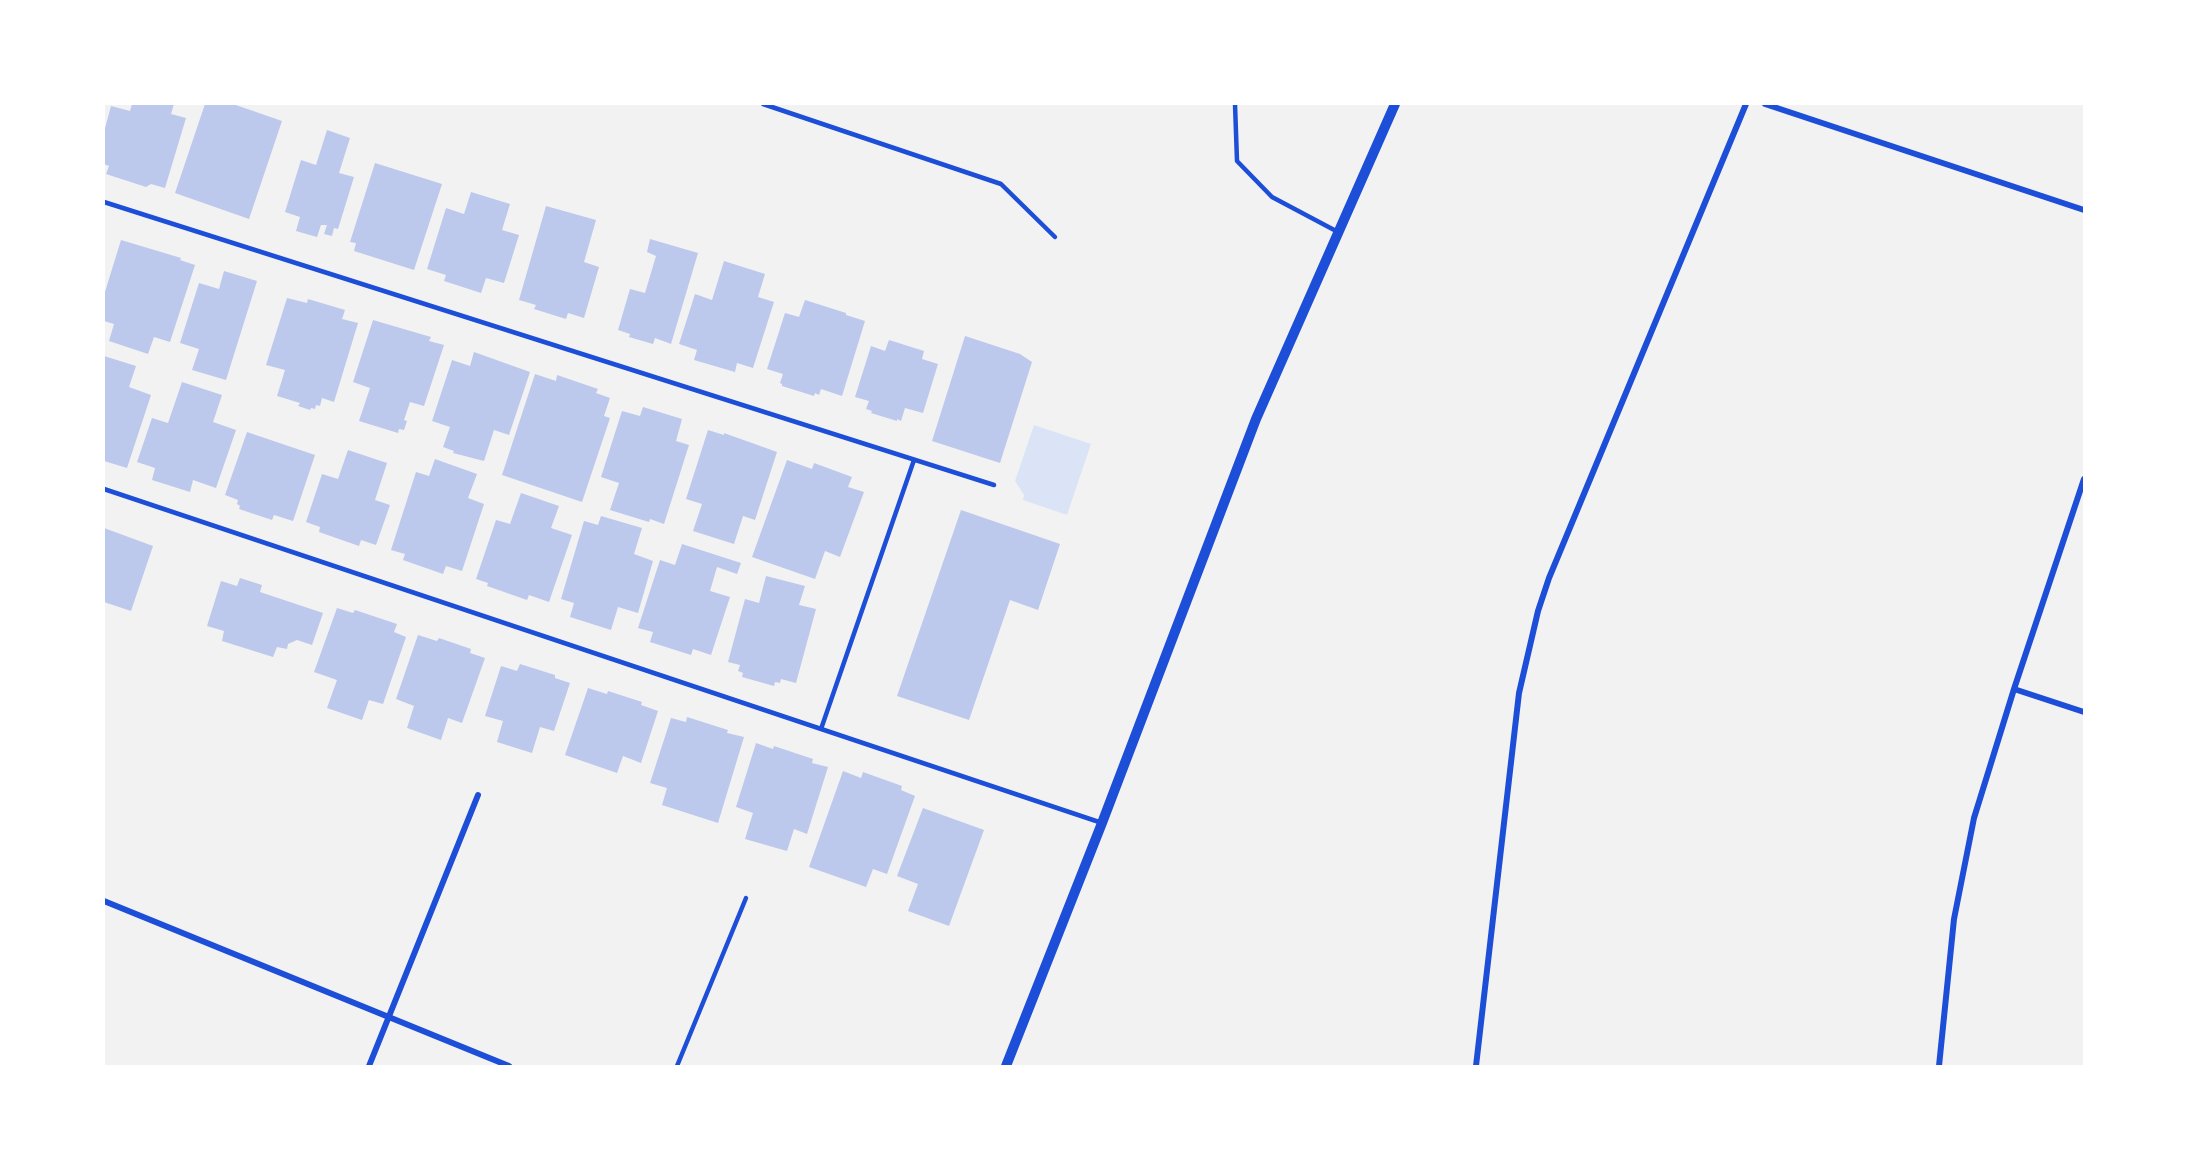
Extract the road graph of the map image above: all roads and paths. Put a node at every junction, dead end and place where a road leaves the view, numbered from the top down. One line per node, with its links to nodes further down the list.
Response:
1 (763, 104): 9 (lane)
2 (1235, 104): 8 (lane)
3 (1395, 104): 8 (street)
4 (1746, 104): 26 (street)
5 (1765, 104): 7 (street)
6 (104, 202): 10 (lane)
7 (2085, 210)
8 (1338, 232): 18 (street)
9 (1055, 237)
10 (914, 460): 12 (lane); 16 (lane)
11 (2085, 479): 14 (street)
12 (994, 485)
13 (104, 489): 16 (lane)
14 (2014, 689): 15 (street); 27 (street)
15 (2085, 712)
16 (821, 729): 18 (lane)
17 (478, 795): 21 (street)
18 (1102, 823): 25 (street)
19 (746, 898): 24 (lane)
20 (104, 901): 21 (street)
21 (390, 1017): 22 (street); 23 (street)
22 (369, 1066)
23 (508, 1066)
24 (677, 1066)
25 (1006, 1066)
26 (1476, 1066)
27 (1939, 1066)

